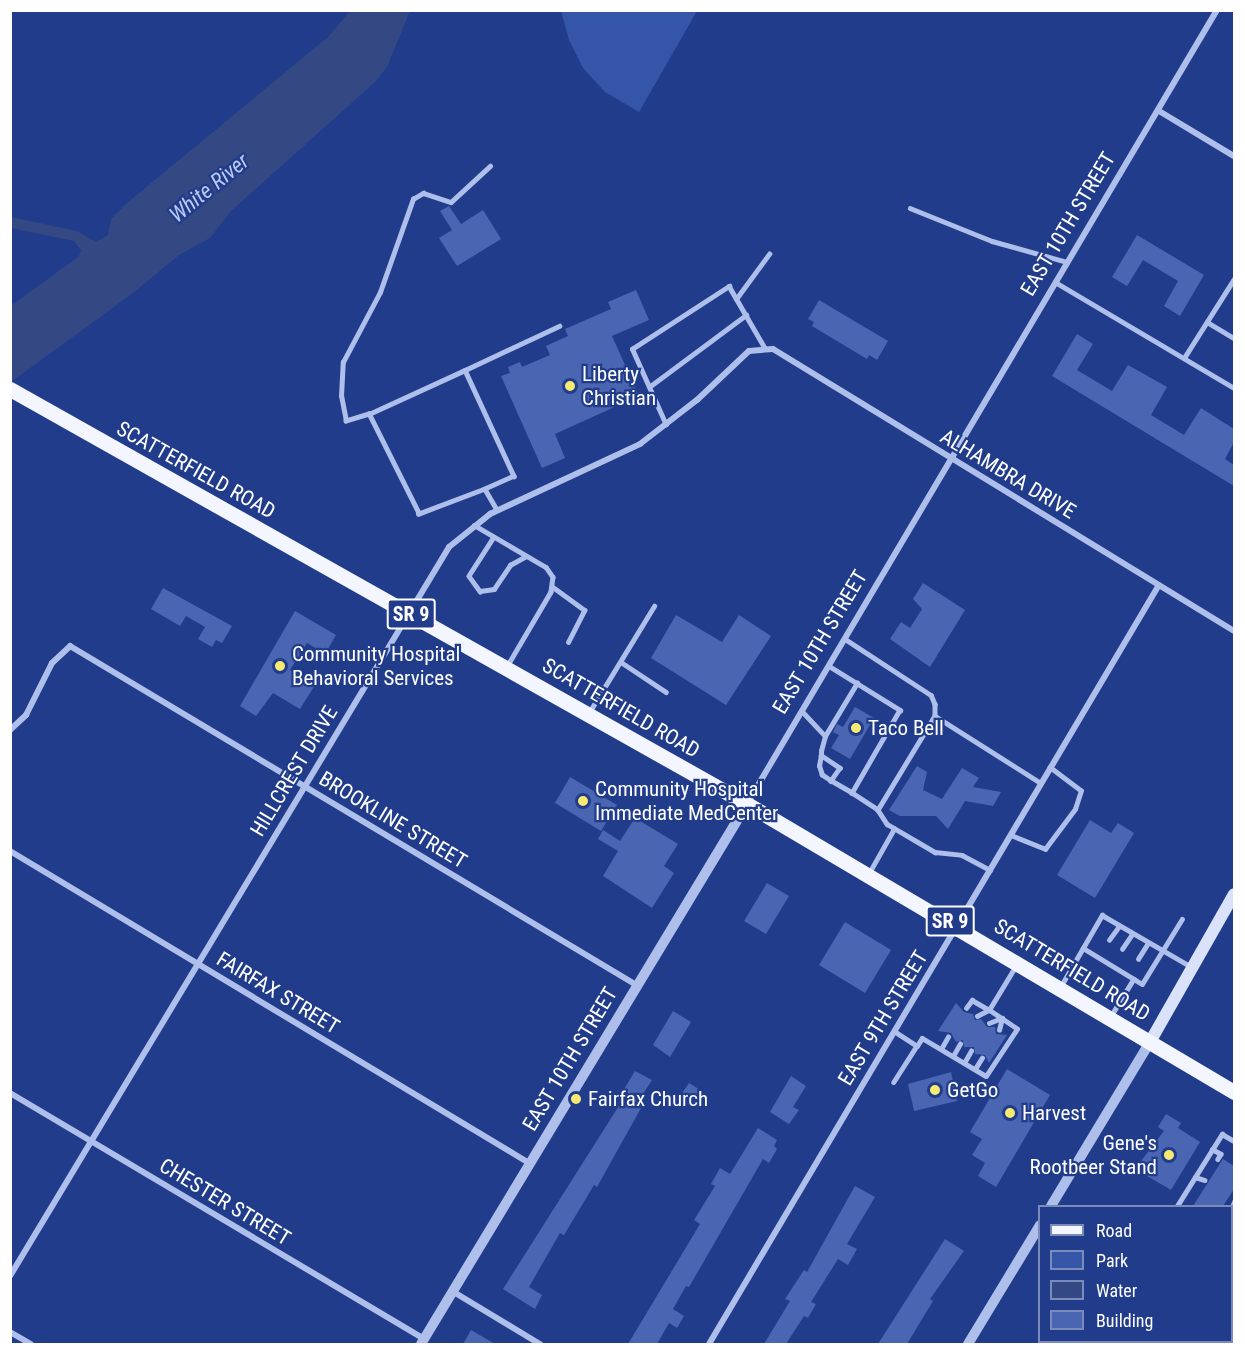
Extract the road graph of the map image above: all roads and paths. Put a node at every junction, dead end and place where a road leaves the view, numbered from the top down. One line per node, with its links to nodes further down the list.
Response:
1 (1217, 10): 2 (street, EAST 10TH STREET)
2 (1159, 111): 3 (street); 7 (street, EAST 10TH STREET)
3 (1234, 156)
4 (490, 166): 21 (lane)
5 (910, 208): 7 (lane)
6 (769, 254): 10 (lane)
7 (1067, 262): 9 (street, EAST 10TH STREET)
8 (1234, 279): 12 (lane)
9 (1055, 282): 16 (lane); 23 (street, EAST 10TH STREET)
10 (736, 299): 11 (lane); 18 (lane)
11 (746, 315): 15 (lane); 18 (lane)
12 (1207, 322): 14 (lane); 16 (lane)
13 (559, 326): 17 (lane)
14 (1234, 338)
15 (765, 348): 22 (street, HILLCREST DRIVE); 23 (street, ALHAMBRA DRIVE)
16 (1184, 358): 19 (lane)
17 (465, 370): 21 (lane); 24 (lane)
18 (649, 387): 22 (lane)
19 (1234, 388)
20 (10, 389): 32 (main road, SCATTERFIELD ROAD / SR 9)
21 (369, 414): 24 (lane)
22 (666, 425): 25 (street, HILLCREST DRIVE)
23 (952, 459): 29 (street, ALHAMBRA DRIVE); 34 (street, EAST 10TH STREET)
24 (485, 489): 25 (lane)
25 (497, 510): 26 (street, HILLCREST DRIVE)
26 (474, 525): 27 (lane); 32 (street, HILLCREST DRIVE)
27 (494, 537): 28 (lane); 28 (lane)
28 (526, 556): 30 (lane)
29 (1159, 585): 33 (street, ALHAMBRA DRIVE); 47 (street, EAST 9TH STREET)
30 (553, 587): 35 (lane); 38 (lane)
31 (654, 606): 36 (lane)
32 (407, 612): 38 (main road, SCATTERFIELD ROAD / SR 9); 50 (street, HILLCREST DRIVE)
33 (1234, 631)
34 (845, 639): 37 (street, EAST 10TH STREET); 43 (lane)
35 (568, 642)
36 (621, 662): 40 (lane); 42 (lane)
37 (829, 666): 39 (lane); 41 (street, EAST 10TH STREET)
38 (507, 667): 42 (main road, SCATTERFIELD ROAD / SR 9)
39 (857, 683): 45 (lane); 51 (lane)
40 (666, 692)
41 (802, 711): 45 (lane); 52 (street, EAST 10TH STREET)
42 (589, 714): 52 (main road, SCATTERFIELD ROAD / SR 9)
43 (935, 717): 49 (lane); 53 (lane)
44 (10, 729): 50 (street, BROOKLINE STREET)
45 (825, 736): 46 (lane)
46 (820, 755): 48 (lane); 48 (lane)
47 (1050, 768): 49 (street, EAST 9TH STREET); 55 (lane)
48 (831, 782): 51 (lane)
49 (1041, 783): 55 (street, EAST 9TH STREET)
50 (304, 787): 71 (street, HILLCREST DRIVE); 74 (street, BROOKLINE STREET)
51 (852, 793): 53 (lane)
52 (747, 804): 58 (main road, SCATTERFIELD ROAD / SR 9); 74 (street, EAST 10TH STREET)
53 (878, 810): 54 (lane)
54 (894, 829): 57 (lane); 58 (lane)
55 (1011, 835): 57 (street, EAST 9TH STREET)
56 (10, 851): 71 (street, FAIRFAX STREET)
57 (990, 870): 61 (street, EAST 9TH STREET)
58 (868, 873): 61 (main road, SCATTERFIELD ROAD / SR 9)
59 (1234, 894): 72 (main road)
60 (1182, 919): 68 (lane)
61 (957, 925): 70 (main road, SCATTERFIELD ROAD / SR 9); 83 (street, EAST 9TH STREET)
62 (1119, 926): 63 (lane); 64 (lane); 66 (lane)
63 (1131, 934): 65 (lane); 67 (lane)
64 (1109, 940)
65 (1148, 943): 68 (lane); 69 (lane)
66 (1083, 948): 73 (lane); 75 (lane)
67 (1122, 949)
68 (1162, 951): 72 (lane); 73 (lane)
69 (1138, 958)
70 (1018, 962): 75 (main road, SCATTERFIELD ROAD / SR 9); 77 (lane)
71 (198, 964): 98 (street, HILLCREST DRIVE); 101 (street, FAIRFAX STREET)
72 (1193, 967): 85 (main road)
73 (1134, 979): 80 (lane)
74 (638, 986): 101 (street, EAST 10TH STREET)
75 (1060, 987): 80 (main road, SCATTERFIELD ROAD / SR 9)
76 (966, 1008): 77 (lane)
77 (989, 1010): 78 (lane); 79 (lane)
78 (978, 1016)
79 (1002, 1018): 81 (lane); 82 (lane); 93 (lane)
80 (1111, 1018): 85 (main road, SCATTERFIELD ROAD / SR 9)
81 (989, 1023)
82 (999, 1030)
83 (894, 1031): 87 (lane); 113 (street, EAST 9TH STREET)
84 (948, 1036): 88 (lane)
85 (1150, 1041): 95 (main road, SCATTERFIELD ROAD / SR 9); 104 (street)
86 (960, 1044): 90 (lane)
87 (917, 1046): 88 (lane); 94 (lane)
88 (941, 1049): 90 (lane)
89 (971, 1051): 92 (lane)
90 (953, 1056): 92 (lane)
91 (982, 1058): 93 (lane)
92 (964, 1063): 93 (lane)
93 (975, 1069)
94 (894, 1082)
95 (1234, 1092)
96 (10, 1093): 98 (street, CHESTER STREET)
97 (1234, 1141): 99 (lane)
98 (91, 1142): 107 (street, HILLCREST DRIVE); 110 (street, CHESTER STREET)
99 (1212, 1149): 100 (lane); 102 (lane)
100 (1218, 1159)
101 (529, 1163): 108 (street, EAST 10TH STREET)
102 (1195, 1177): 103 (lane); 105 (lane)
103 (1205, 1180)
104 (1052, 1205)
105 (1178, 1205)
106 (1038, 1228): 114 (street)
107 (10, 1275)
108 (452, 1291): 110 (street, EAST 10TH STREET); 112 (street)
109 (10, 1332): 111 (street)
110 (422, 1342)
111 (31, 1344)
112 (540, 1344)
113 (709, 1344)
114 (968, 1344)

